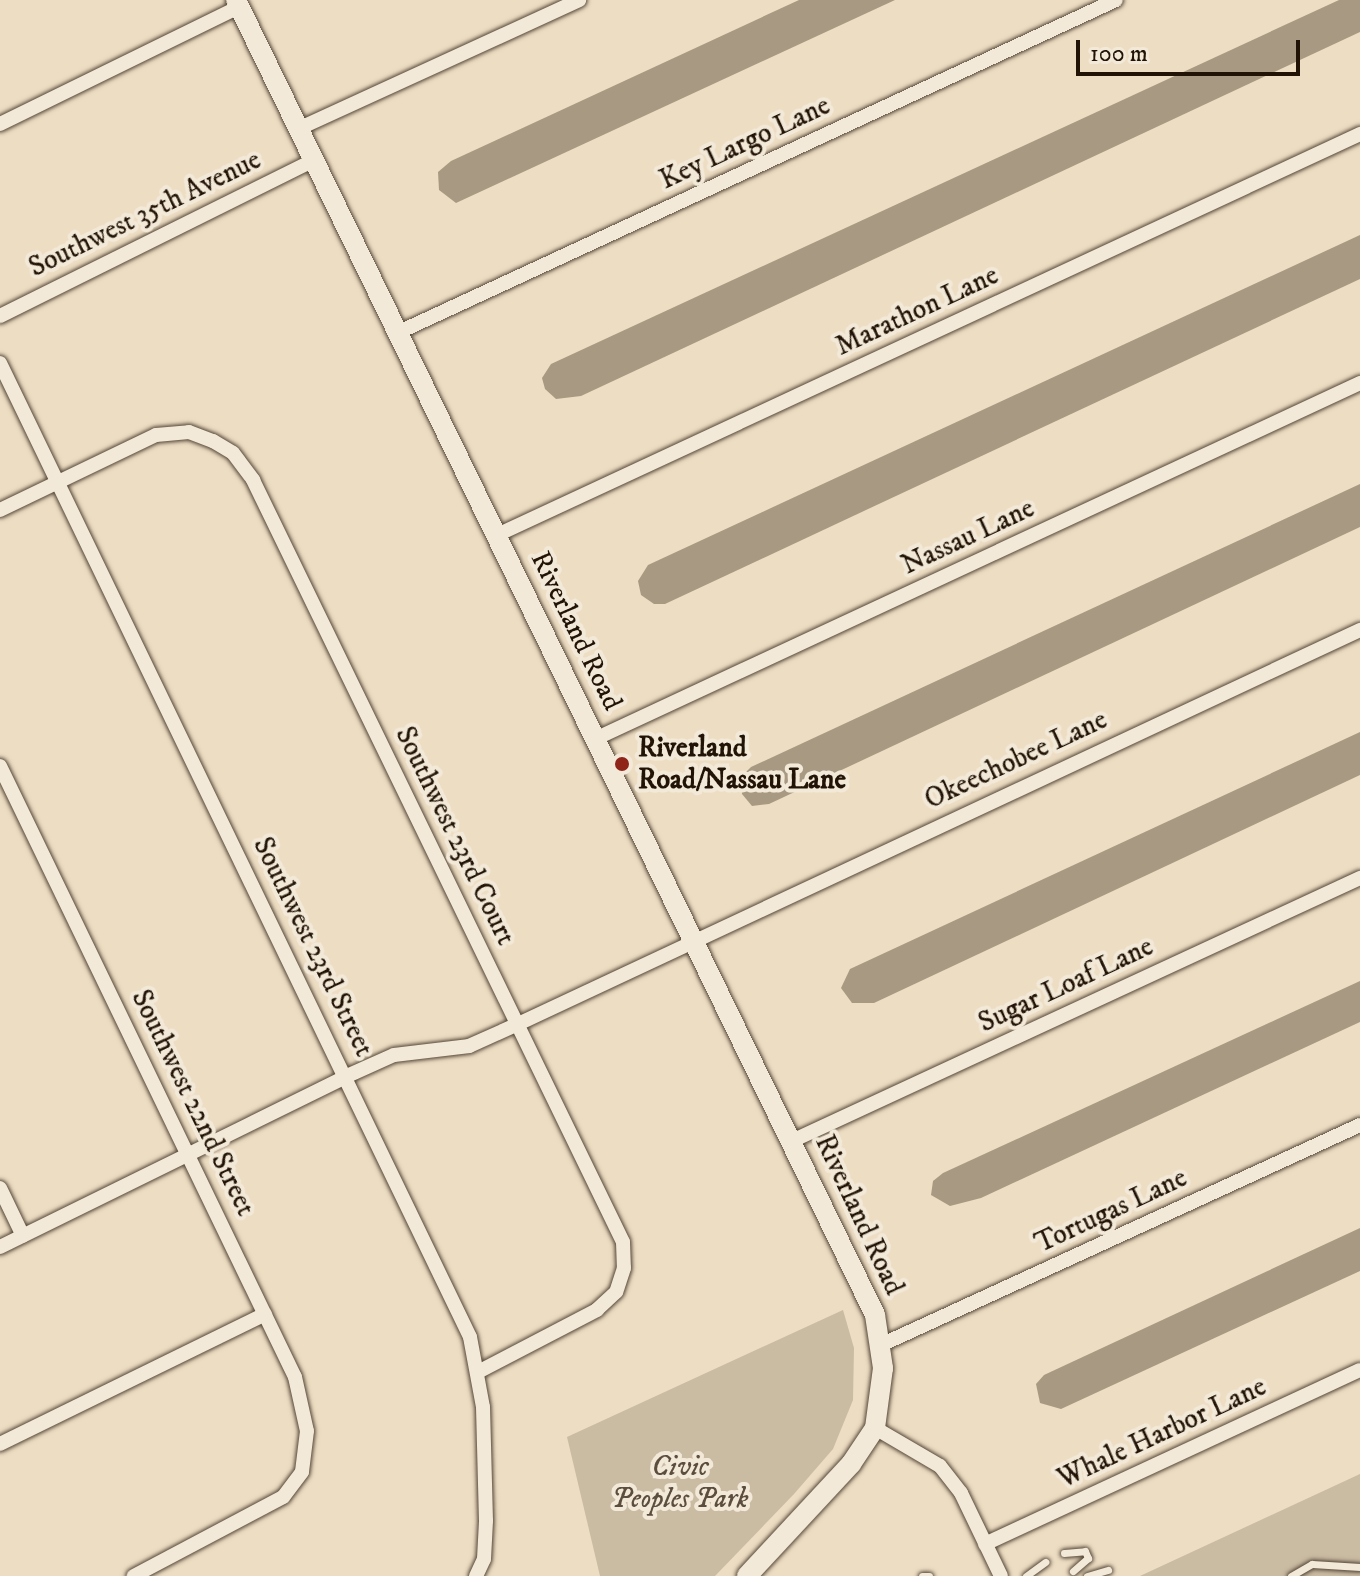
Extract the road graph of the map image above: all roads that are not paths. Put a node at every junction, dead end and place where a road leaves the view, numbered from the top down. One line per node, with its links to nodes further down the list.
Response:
1 (579, 0): 5 (street)
2 (1116, 0): 9 (street, Key Largo Lane)
3 (237, 4): 4 (street); 5 (street, Riverland Road)
4 (0, 124)
5 (300, 128): 7 (street, Riverland Road)
6 (1360, 134): 14 (street, Marathon Lane)
7 (314, 160): 8 (street, Southwest 35th Avenue); 9 (street, Riverland Road)
8 (0, 316)
9 (397, 333): 14 (street, Riverland Road)
10 (0, 363): 12 (street, Southwest 23rd Street)
11 (1360, 383): 16 (street, Nassau Lane)
12 (58, 481): 13 (street); 20 (street, Southwest 23rd Court); 21 (street, Southwest 23rd Street)
13 (0, 510)
14 (497, 535): 16 (street, Riverland Road)
15 (1360, 630): 19 (street, Okeechobee Lane)
16 (597, 738): 19 (street, Riverland Road)
17 (0, 766): 24 (street, Southwest 22nd Street)
18 (1360, 878): 23 (street, Sugar Loaf Lane)
19 (695, 938): 20 (street, Okeechobee Lane); 23 (street, Riverland Road)
20 (518, 1024): 21 (street, Okeechobee Lane); 31 (street, Southwest 23rd Court)
21 (347, 1076): 24 (street, Okeechobee Lane); 31 (street, Southwest 23rd Street)
22 (1360, 1125): 29 (street, Tortugas Lane)
23 (794, 1140): 29 (street, Riverland Road)
24 (189, 1154): 26 (street, Okeechobee Lane); 28 (street, Southwest 22nd Street)
25 (0, 1188): 26 (street)
26 (23, 1236): 27 (street, Okeechobee Lane)
27 (0, 1247)
28 (265, 1314): 33 (street); 40 (street, Southwest 22nd Street)
29 (883, 1344): 32 (street, Riverland Road)
30 (1360, 1370): 34 (street, Whale Harbor Lane)
31 (478, 1372): 41 (street, Southwest 23rd Street)
32 (875, 1428): 34 (street); 42 (street, Riverland Road)
33 (0, 1444)
34 (985, 1544): 45 (street)
35 (1064, 1553): 39 (lane)
36 (1045, 1562): 46 (lane)
37 (1360, 1567): 48 (lane)
38 (1108, 1570): 47 (lane)
39 (1073, 1571)
40 (134, 1576)
41 (476, 1576)
42 (747, 1576)
43 (922, 1576): 44 (lane)
44 (929, 1576)
45 (1001, 1576)
46 (1026, 1576)
47 (1087, 1576)
48 (1291, 1576)

